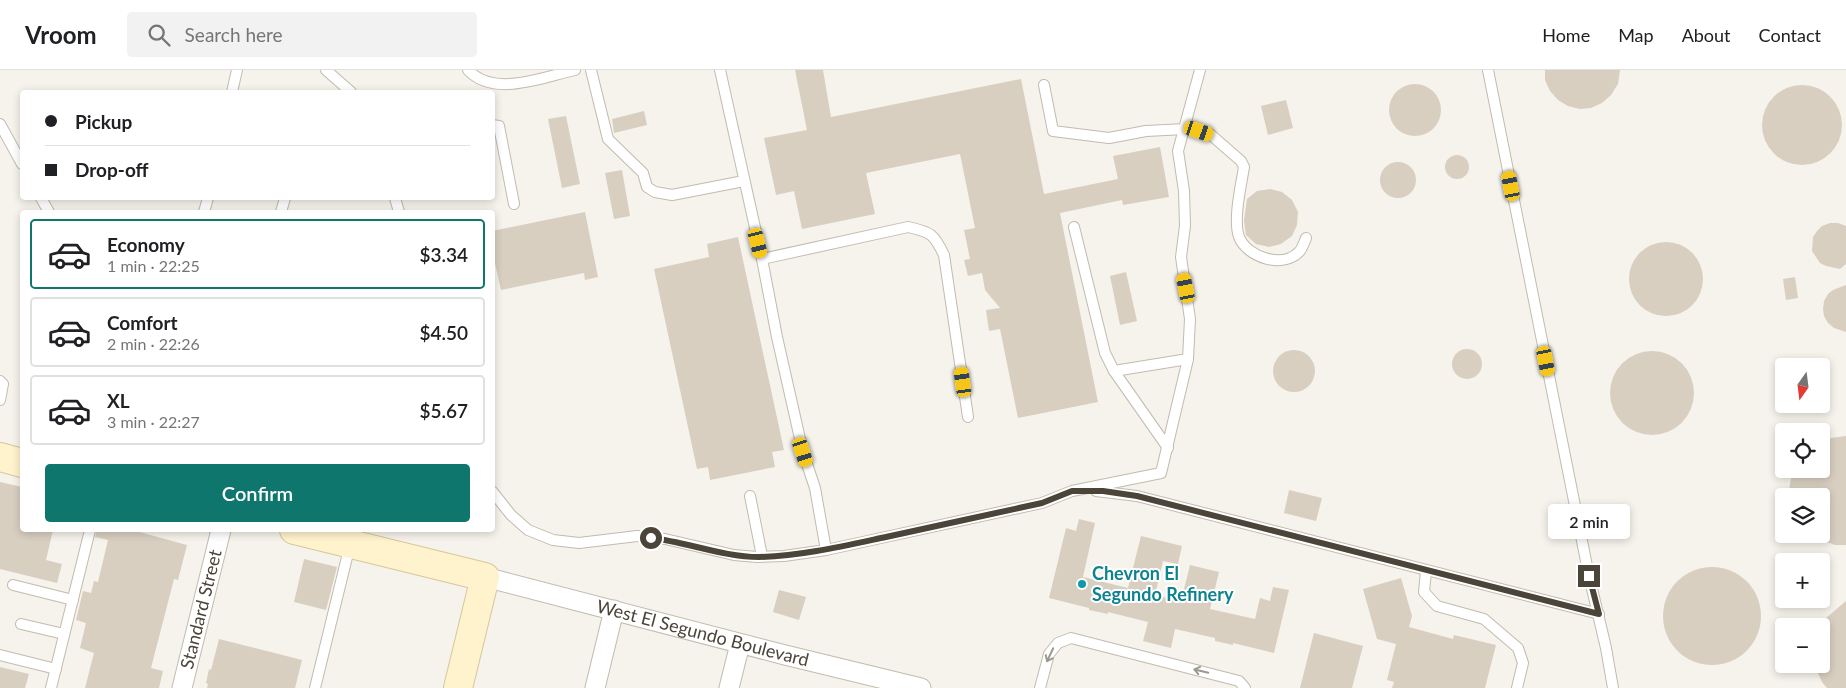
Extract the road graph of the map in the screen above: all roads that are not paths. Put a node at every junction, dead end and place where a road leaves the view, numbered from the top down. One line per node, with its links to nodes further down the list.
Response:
1 (237, 70): 10 (lane)
2 (326, 70): 11 (lane)
3 (468, 70): 4 (lane)
4 (575, 70)
5 (591, 70): 16 (lane)
6 (720, 70): 16 (lane)
7 (1200, 70): 14 (lane)
8 (1488, 70): 43 (lane)
9 (1044, 85): 14 (lane)
10 (232, 90)
11 (349, 90)
12 (0, 124): 15 (lane)
13 (495, 125): 17 (lane)
14 (1185, 129): 19 (lane); 21 (lane)
15 (20, 160)
16 (744, 181): 20 (lane)
17 (514, 204)
18 (1074, 227): 22 (lane)
19 (1306, 238)
20 (762, 259): 25 (lane); 36 (lane)
21 (1188, 359): 22 (lane); 26 (lane)
22 (1114, 371): 26 (lane)
23 (0, 381): 24 (lane)
24 (0, 400)
25 (968, 417)
26 (1168, 448): 29 (lane)
27 (0, 458): 28 (main road)
28 (20, 463)
29 (1072, 491): 36 (lane); 38 (lane)
30 (495, 495): 37 (lane)
31 (750, 496): 37 (lane)
32 (90, 532): 41 (lane)
33 (221, 532): 50 (street, Standard Street)
34 (302, 532): 35 (main road)
35 (350, 544): 39 (main road); 51 (lane)
36 (826, 550): 37 (lane)
37 (762, 556)
38 (1426, 570): 43 (lane); 58 (lane)
39 (485, 577): 42 (street, West El Segundo Boulevard); 52 (main road)
40 (13, 585): 41 (lane)
41 (73, 600): 45 (lane)
42 (614, 610): 46 (street, West El Segundo Boulevard); 53 (street)
43 (1599, 614): 59 (lane)
44 (21, 624): 45 (lane)
45 (64, 634): 48 (lane)
46 (740, 644): 54 (street); 55 (street, West El Segundo Boulevard)
47 (0, 655): 48 (lane)
48 (56, 669): 49 (lane)
49 (51, 688)
50 (182, 688)
51 (314, 688)
52 (458, 688)
53 (595, 688)
54 (729, 688)
55 (921, 688)
56 (1040, 688): 57 (lane, one-way to 56)
57 (1245, 688)
58 (1517, 688)
59 (1613, 688)

